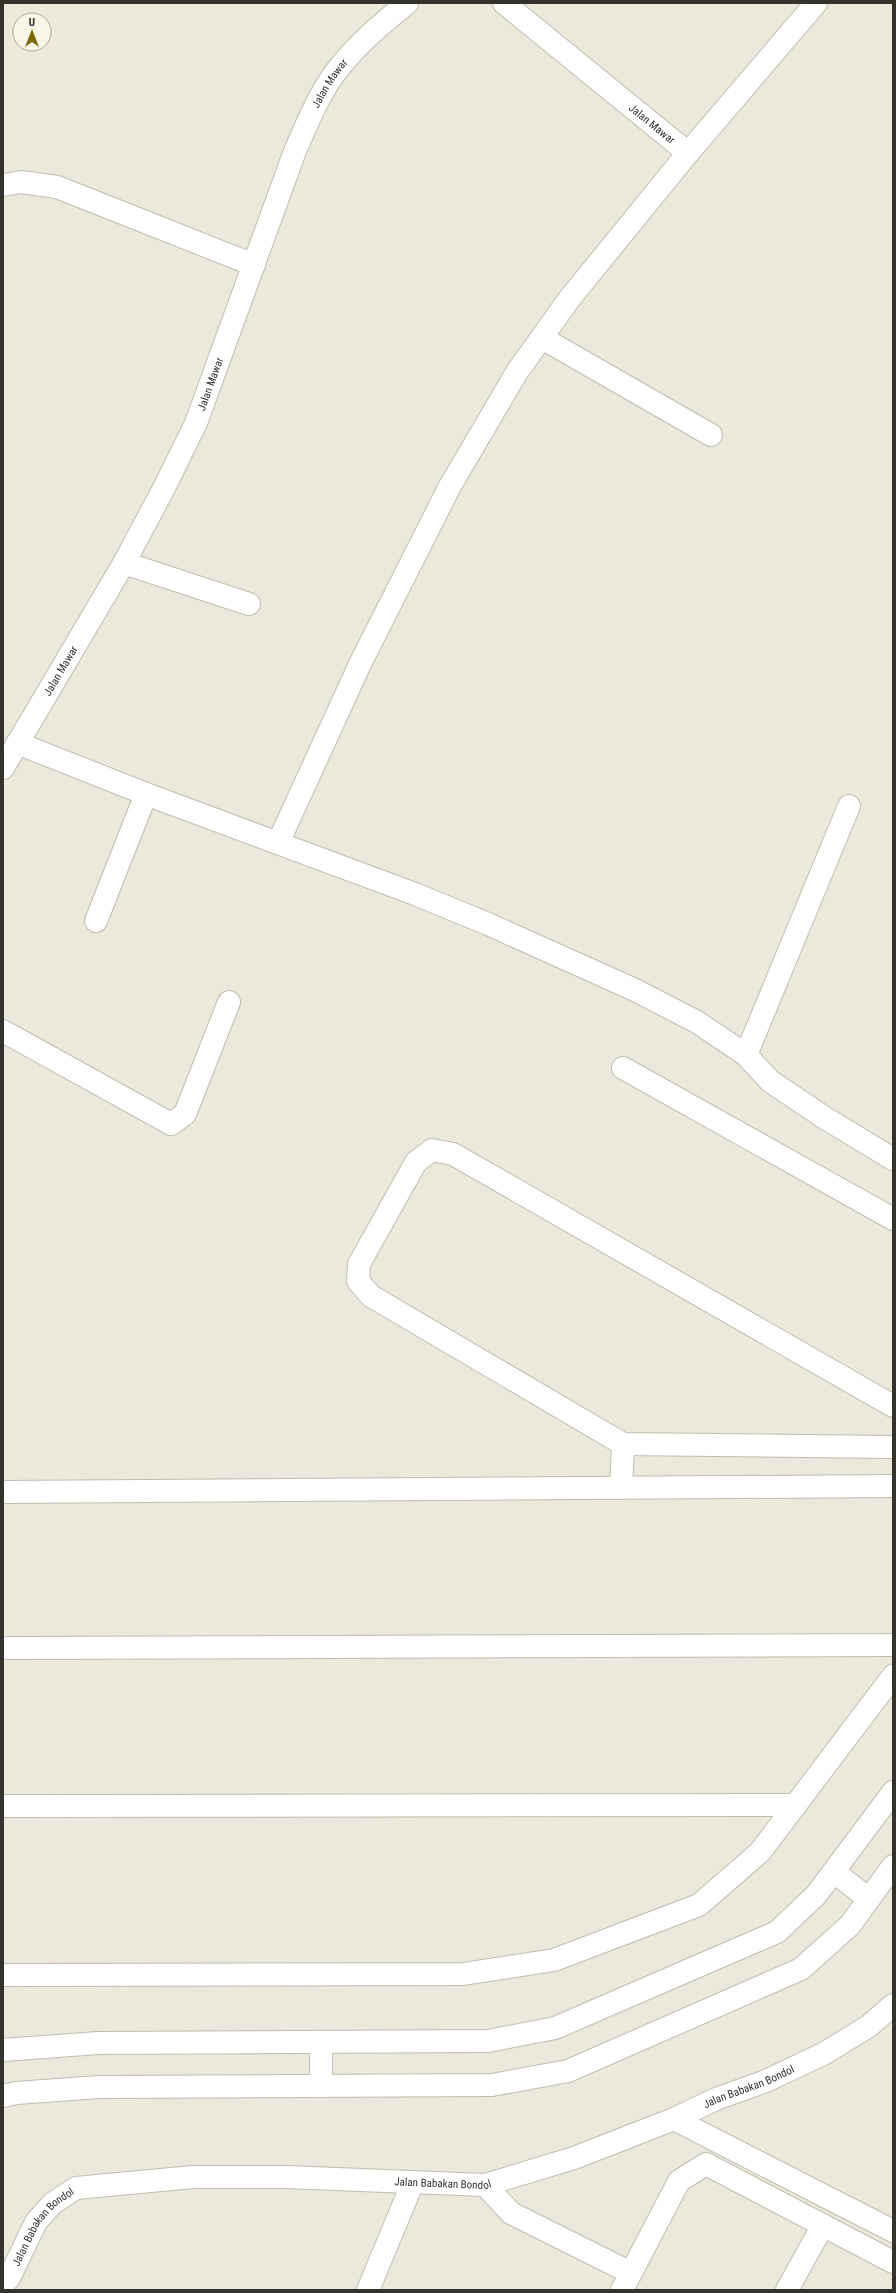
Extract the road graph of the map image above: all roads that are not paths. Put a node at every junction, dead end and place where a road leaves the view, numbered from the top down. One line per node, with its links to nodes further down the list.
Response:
1 (407, 3): 6 (street, Jalan Mawar)
2 (504, 3): 4 (street, Jalan Mawar)
3 (816, 3): 4 (street)
4 (688, 153): 7 (street)
5 (3, 184): 6 (street)
6 (254, 265): 9 (street, Jalan Mawar)
7 (542, 338): 8 (street); 15 (street)
8 (711, 435)
9 (124, 563): 10 (street); 11 (street, Jalan Mawar)
10 (249, 604)
11 (17, 743): 12 (street, Jalan Mawar); 13 (street)
12 (3, 768)
13 (146, 794): 15 (street); 16 (street)
14 (849, 806): 19 (street)
15 (278, 843): 19 (street)
16 (96, 921)
17 (228, 1002): 18 (street)
18 (3, 1031)
19 (746, 1055): 21 (street)
20 (623, 1068): 22 (street)
21 (893, 1159)
22 (893, 1219)
23 (893, 1406): 24 (street)
24 (623, 1444): 25 (street); 27 (street)
25 (893, 1447)
26 (893, 1486): 27 (street)
27 (621, 1488): 28 (street)
28 (3, 1492)
29 (893, 1645): 30 (street)
30 (3, 1648)
31 (893, 1676): 33 (street)
32 (893, 1792): 36 (street)
33 (796, 1805): 34 (street); 38 (street)
34 (3, 1806)
35 (893, 1866): 37 (street)
36 (834, 1872): 37 (street); 40 (street)
37 (869, 1898): 42 (street)
38 (3, 1975)
39 (893, 2005): 44 (street, Jalan Babakan Bondol)
40 (320, 2042): 41 (street); 42 (street)
41 (3, 2050)
42 (320, 2086): 43 (street)
43 (3, 2096)
44 (674, 2119): 46 (street, Jalan Babakan Bondol); 48 (street)
45 (412, 2182): 46 (street, Jalan Babakan Bondol); 51 (street, Jalan Babakan Bondol); 52 (street)
46 (485, 2185): 50 (street)
47 (823, 2225): 49 (street); 50 (street); 53 (street)
48 (893, 2231)
49 (893, 2262)
50 (626, 2282)
51 (3, 2284)
52 (368, 2290)
53 (788, 2290)

